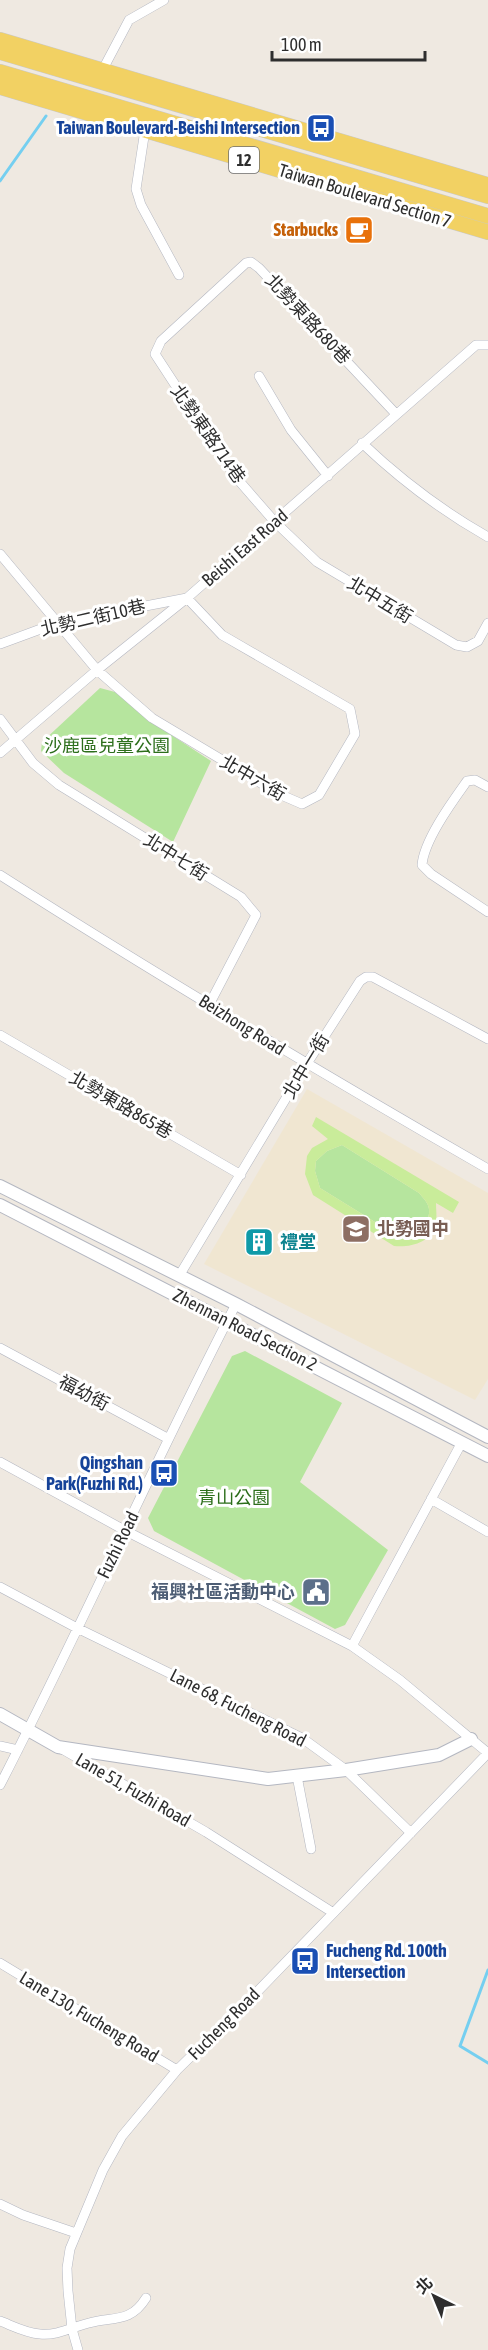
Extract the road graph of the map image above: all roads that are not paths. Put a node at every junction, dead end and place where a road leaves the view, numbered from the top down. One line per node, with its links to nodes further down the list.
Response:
1 (164, 0): 4 (street)
2 (0, 40): 4 (main road)
3 (0, 52): 9 (main road, Taiwan Boulevard Section 7 / 12)
4 (102, 71): 8 (main road)
5 (0, 72): 10 (main road, Taiwan Boulevard Section 7 / 12)
6 (0, 87): 7 (main road, Taiwan Boulevard Section 7 / 12)
7 (145, 130): 11 (main road, Taiwan Boulevard Section 7 / 12); 12 (street)
8 (488, 185)
9 (488, 196)
10 (488, 216)
11 (488, 232)
12 (179, 275)
13 (161, 341): 16 (street, 北勢東路680巷); 19 (street, 北勢東路714巷)
14 (488, 345): 16 (street, Beishi East Road)
15 (259, 376): 18 (street)
16 (396, 414): 17 (street, Beishi East Road)
17 (362, 443): 18 (street, Beishi East Road); 20 (street)
18 (328, 476): 19 (street, Beishi East Road)
19 (274, 521): 22 (street, Beishi East Road); 24 (street, 北中五街)
20 (488, 537)
21 (0, 554): 23 (street)
22 (187, 598): 23 (street, 北勢二街10巷); 26 (street, Beishi East Road); 26 (street, 北中六街)
23 (57, 622): 25 (street, 北勢二街10巷); 26 (street)
24 (488, 623)
25 (0, 644)
26 (97, 670): 28 (street, Beishi East Road)
27 (0, 719): 28 (street)
28 (14, 741): 29 (street, Beishi East Road); 33 (street, 北中七街)
29 (0, 753)
30 (488, 787): 32 (street)
31 (0, 875): 33 (street, Beizhong Road)
32 (488, 912)
33 (209, 1005): 36 (street, Beizhong Road)
34 (0, 1035): 38 (street, 北勢東路865巷)
35 (488, 1040): 36 (street, 北中一街)
36 (306, 1065): 37 (street, Beizhong Road); 38 (street, 北中一街)
37 (488, 1169)
38 (241, 1175): 41 (street, 北中一街)
39 (0, 1186): 41 (street, Zhennan Road Section 2)
40 (0, 1205): 43 (street, Zhennan Road Section 2)
41 (179, 1276): 42 (street, Zhennan Road Section 2)
42 (236, 1304): 43 (street, Fuzhi Road); 45 (street, Zhennan Road Section 2)
43 (227, 1320): 46 (street, Fuzhi Road); 47 (street, Zhennan Road Section 2)
44 (0, 1348): 46 (street, 福幼街)
45 (488, 1436): 48 (street)
46 (167, 1438): 51 (street, Fuzhi Road)
47 (462, 1442): 48 (street, Zhennan Road Section 2); 50 (street)
48 (484, 1454)
49 (0, 1462): 51 (street)
50 (431, 1499): 52 (street); 55 (street)
51 (126, 1531): 54 (street, Fuzhi Road); 55 (street)
52 (488, 1532)
53 (0, 1587): 54 (street, Lane 68, Fucheng Road)
54 (77, 1628): 57 (street, Fuzhi Road); 63 (street, Lane 68, Fucheng Road)
55 (352, 1646): 58 (street)
56 (0, 1714): 57 (street)
57 (28, 1730): 60 (street); 61 (street, Fuzhi Road)
58 (471, 1739): 62 (street); 63 (street, Lane 51, Fuzhi Road)
59 (0, 1746): 61 (street)
60 (58, 1747): 64 (street, Lane 51, Fuzhi Road); 68 (street, Lane 51, Fuzhi Road)
61 (18, 1750): 65 (street, Fuzhi Road)
62 (488, 1753): 66 (street, Fucheng Road)
63 (346, 1770): 64 (street, Lane 51, Fuzhi Road); 66 (street, Lane 68, Fucheng Road)
64 (297, 1776): 67 (street)
65 (0, 1785)
66 (411, 1833): 68 (street, Fucheng Road)
67 (311, 1849)
68 (332, 1912): 70 (street, Fucheng Road)
69 (0, 1963): 70 (street, Lane 130, Fucheng Road)
70 (177, 2070): 72 (street, Fucheng Road)
71 (0, 2204): 72 (street)
72 (76, 2233): 75 (street, Fucheng Road)
73 (146, 2298): 75 (street)
74 (0, 2321): 75 (street)
75 (72, 2329): 76 (street, Fucheng Road)
76 (78, 2350)

